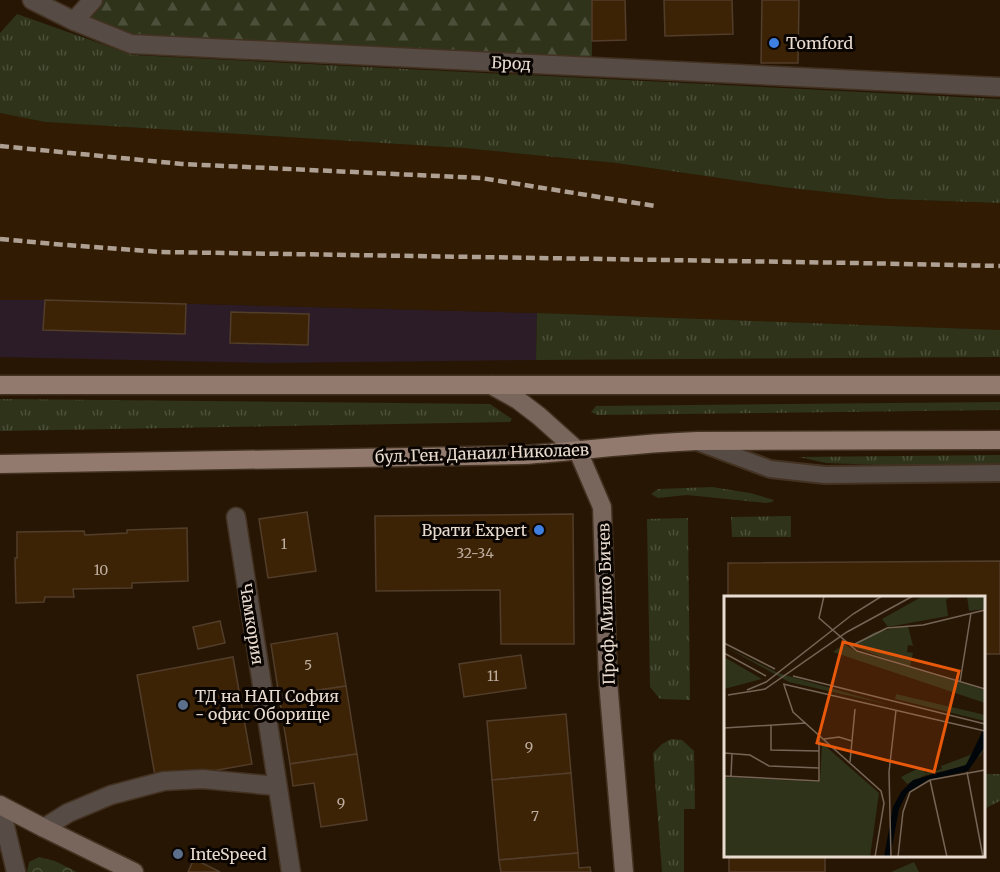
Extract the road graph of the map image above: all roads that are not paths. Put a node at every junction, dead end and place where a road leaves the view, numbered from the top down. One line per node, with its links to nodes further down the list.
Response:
1 (32, 0): 3 (street, Брод)
2 (93, 0): 3 (street)
3 (74, 21): 4 (street, Брод)
4 (1000, 87)
5 (0, 385): 6 (main road)
6 (491, 385): 7 (main road); 10 (main road, Проф. Милко Бичев)
7 (1000, 385)
8 (1000, 440): 9 (main road, бул. Ген. Данаил Николаев)
9 (697, 441): 10 (main road, бул. Ген. Данаил Николаев); 12 (lane)
10 (578, 451): 11 (main road, бул. Ген. Данаил Николаев); 20 (main road, Проф. Милко Бичев)
11 (0, 464)
12 (1000, 473)
13 (236, 517): 14 (street, Чамкория)
14 (277, 786): 16 (street); 19 (street, Чамкория)
15 (0, 805): 16 (main road); 17 (street)
16 (44, 828): 18 (main road)
17 (16, 872)
18 (134, 872)
19 (291, 872)
20 (624, 872)

